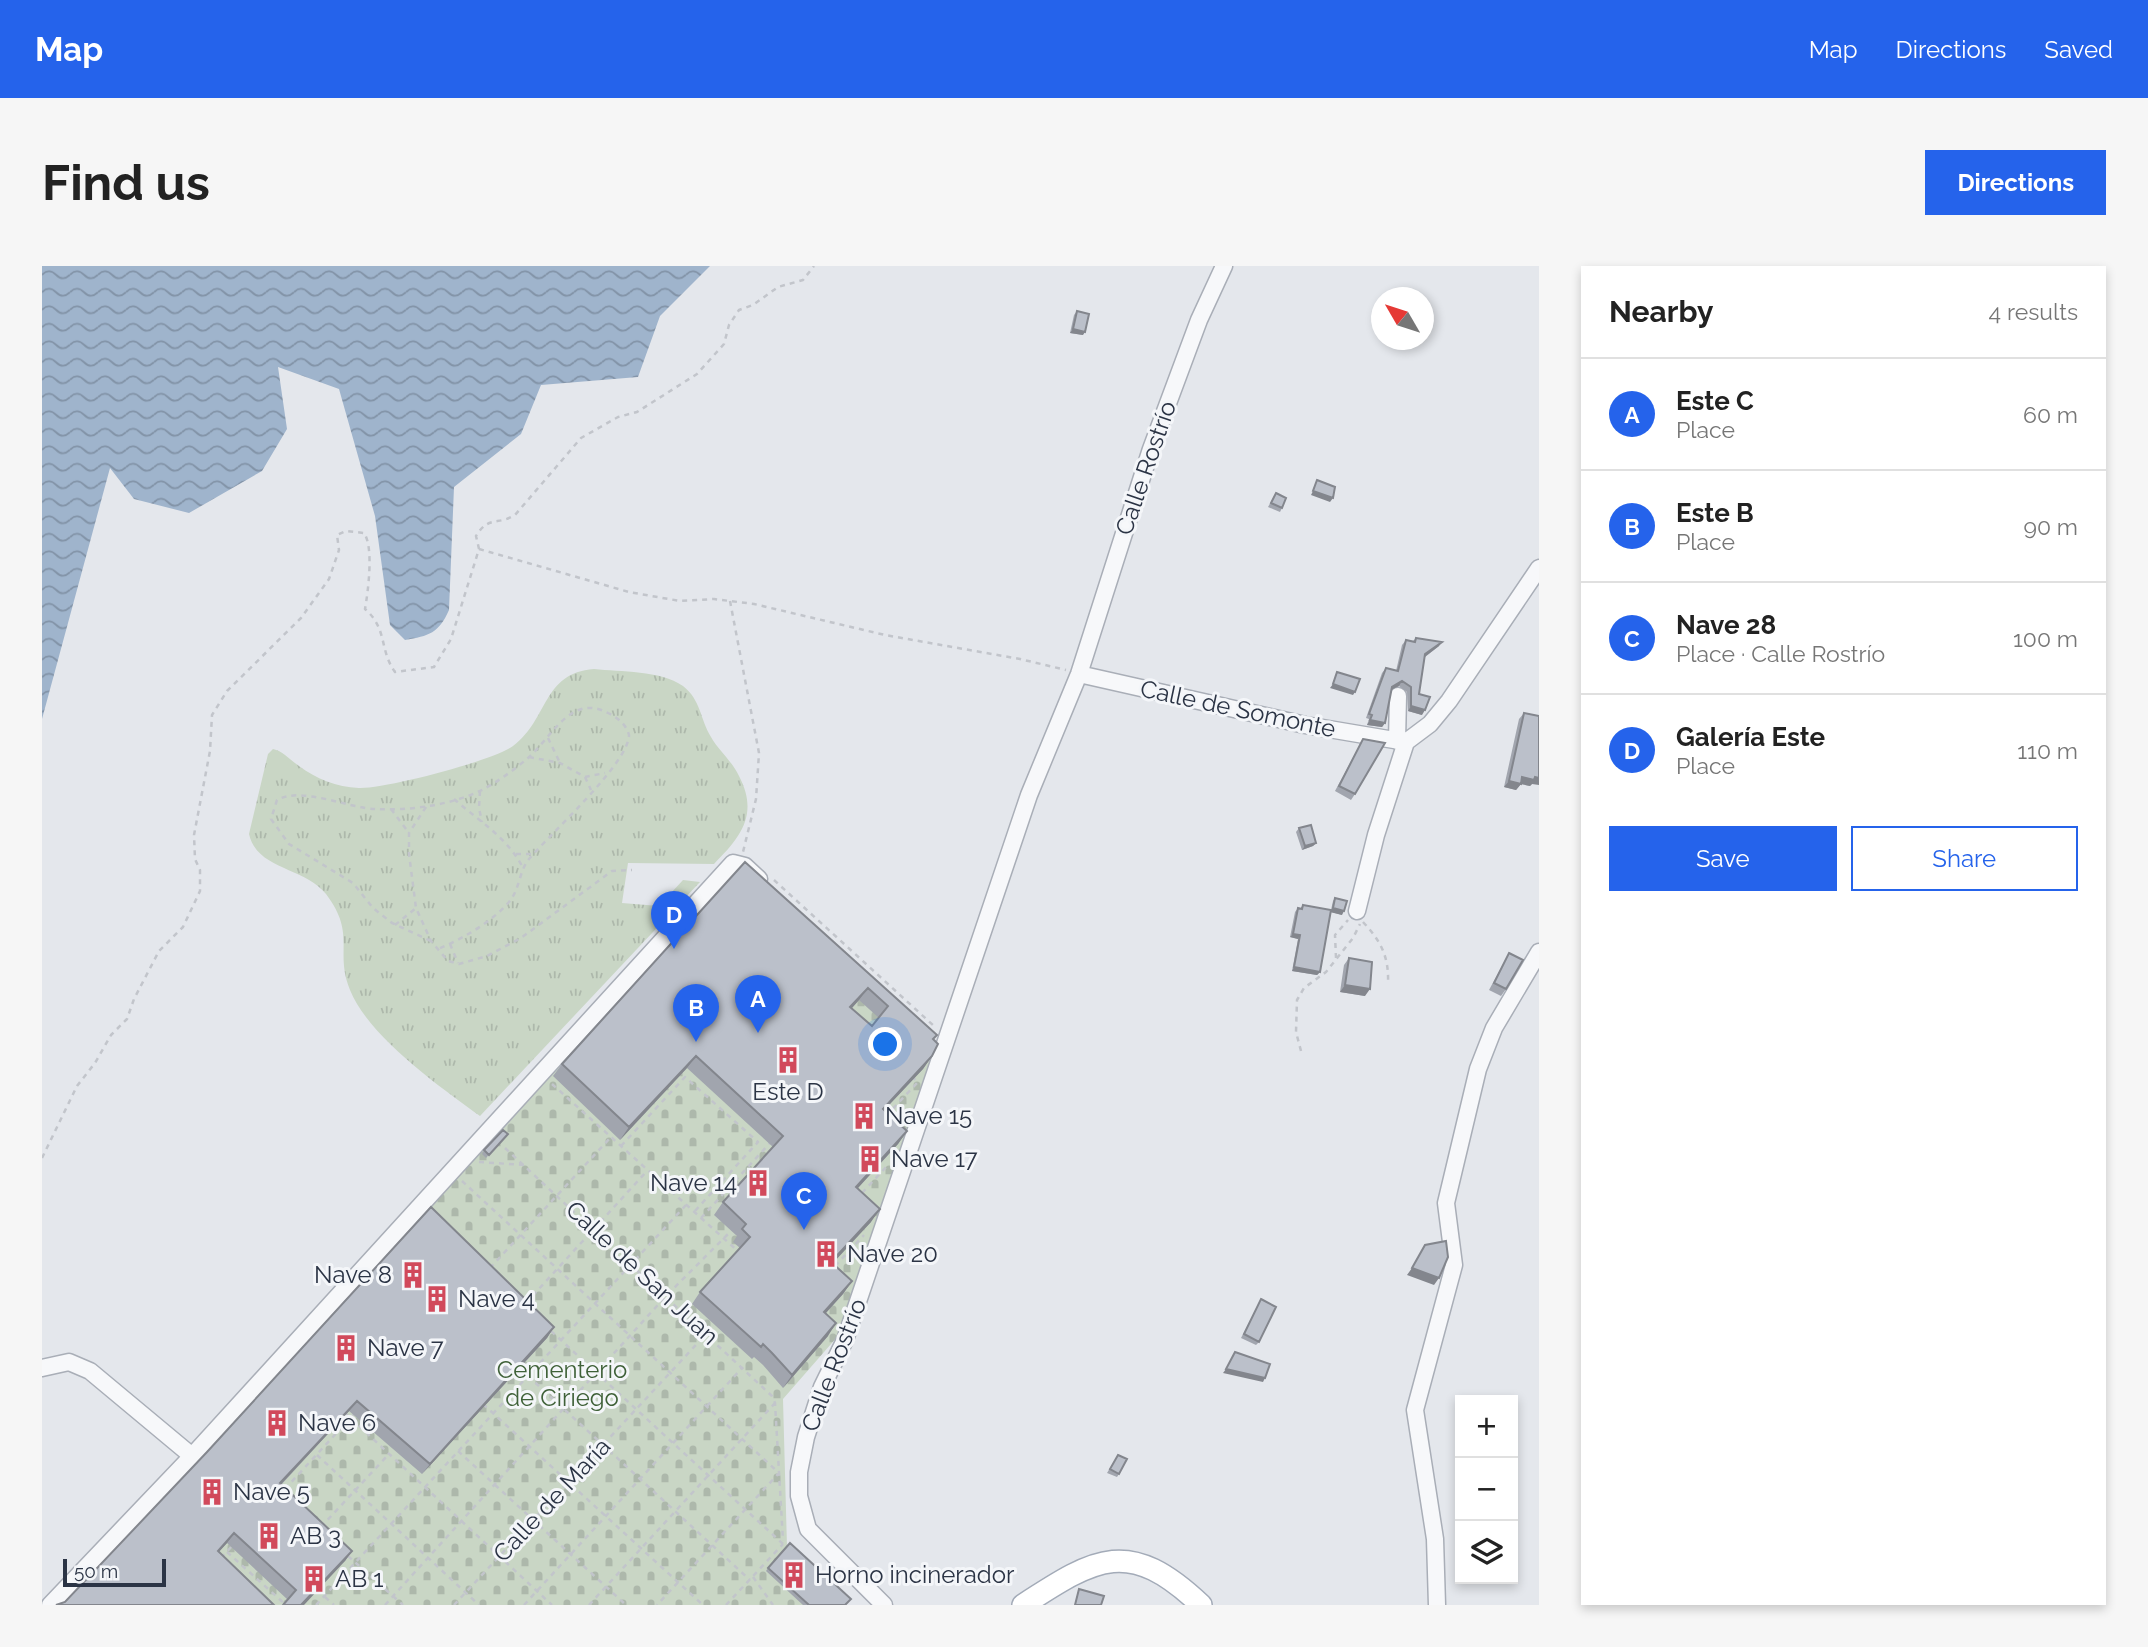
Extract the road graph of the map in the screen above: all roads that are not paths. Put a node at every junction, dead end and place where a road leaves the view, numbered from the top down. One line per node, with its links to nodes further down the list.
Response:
1 (1224, 266): 3 (street, Calle Rostrío)
2 (1539, 568): 5 (street)
3 (1079, 674): 5 (street, Calle de Somonte); 11 (street, Calle Rostrío)
4 (1398, 696): 5 (street)
5 (1401, 741): 7 (street)
6 (775, 893): 10 (street)
7 (1357, 911)
8 (1539, 952): 17 (street)
9 (42, 1368): 10 (street)
10 (192, 1456): 12 (street)
11 (869, 1587): 13 (street); 14 (street, Calle Rostrío)
12 (50, 1605)
13 (868, 1605)
14 (884, 1605)
15 (1023, 1605): 16 (main road)
16 (1201, 1605)
17 (1437, 1605)

